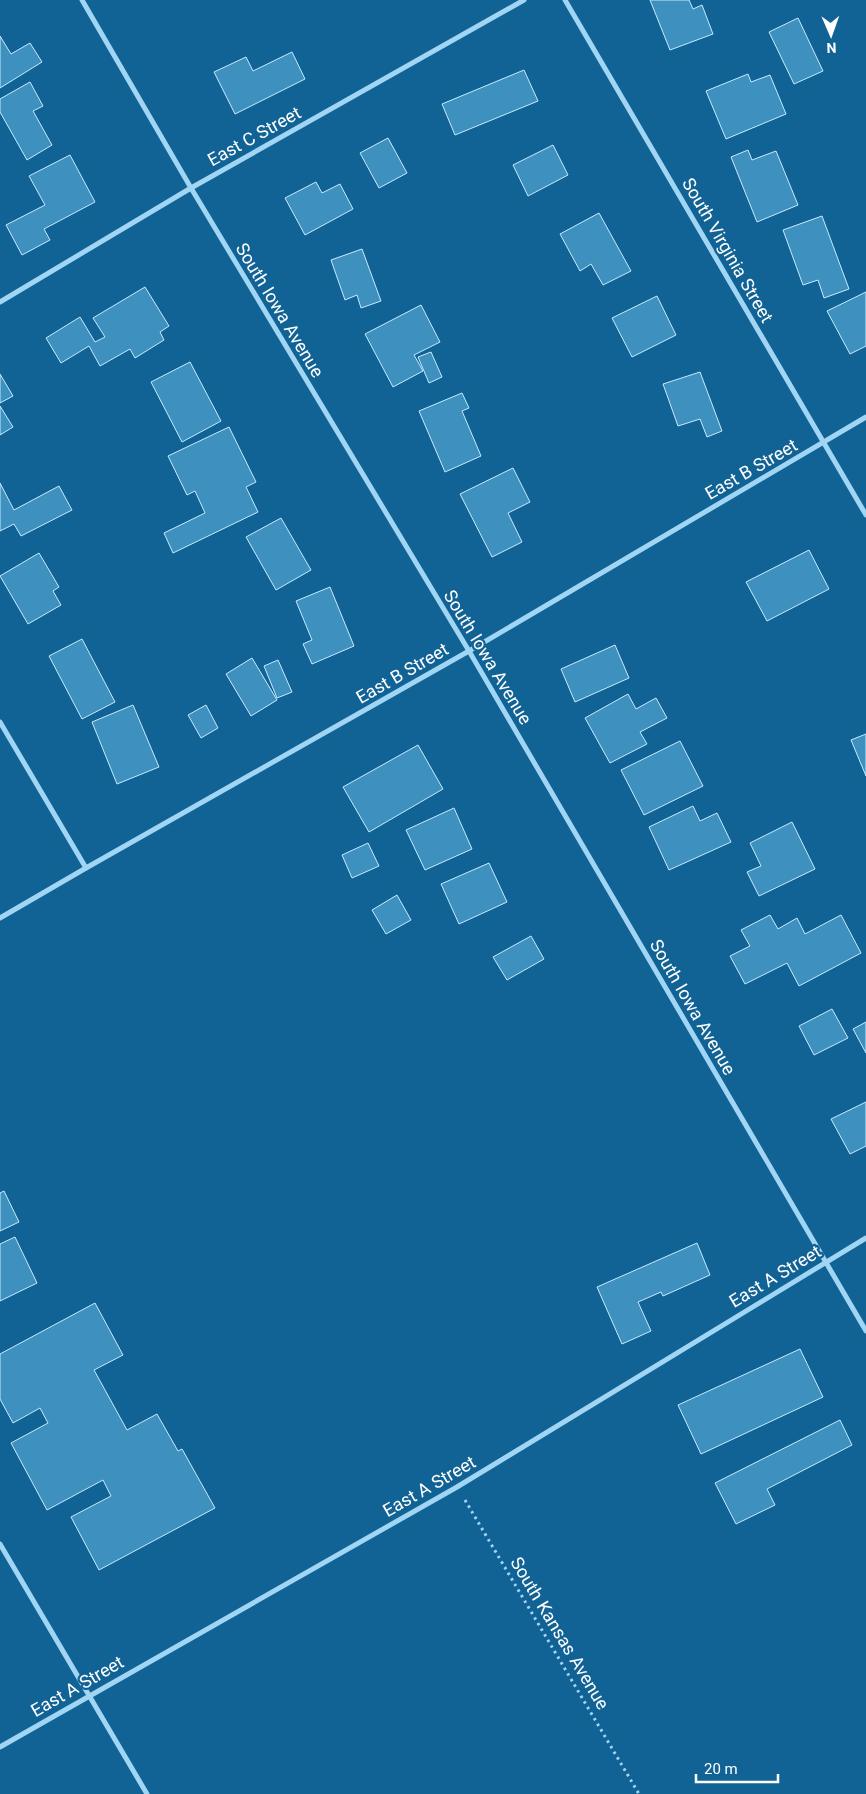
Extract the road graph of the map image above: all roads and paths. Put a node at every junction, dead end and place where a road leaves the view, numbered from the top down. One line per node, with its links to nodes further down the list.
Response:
1 (82, 0): 4 (street, South Iowa Avenue)
2 (524, 0): 4 (street, East C Street)
3 (565, 0): 7 (street, South Virginia Street)
4 (191, 188): 5 (street, East C Street); 9 (street, South Iowa Avenue)
5 (0, 302)
6 (866, 417): 7 (street, East B Street)
7 (824, 442): 8 (street, South Virginia Street); 9 (street, East B Street)
8 (866, 515)
9 (469, 651): 11 (street, East B Street); 14 (street, South Iowa Avenue)
10 (0, 722): 11 (street)
11 (86, 868): 12 (street, East B Street)
12 (0, 918)
13 (866, 1238): 14 (street, East A Street)
14 (826, 1261): 15 (street, South Iowa Avenue); 16 (street, East A Street)
15 (866, 1331)
16 (457, 1487): 18 (street, East A Street); 21 (path, South Kansas Avenue)
17 (0, 1544): 18 (street)
18 (88, 1695): 19 (street, East A Street); 20 (street)
19 (0, 1746)
20 (147, 1794)
21 (639, 1794)

